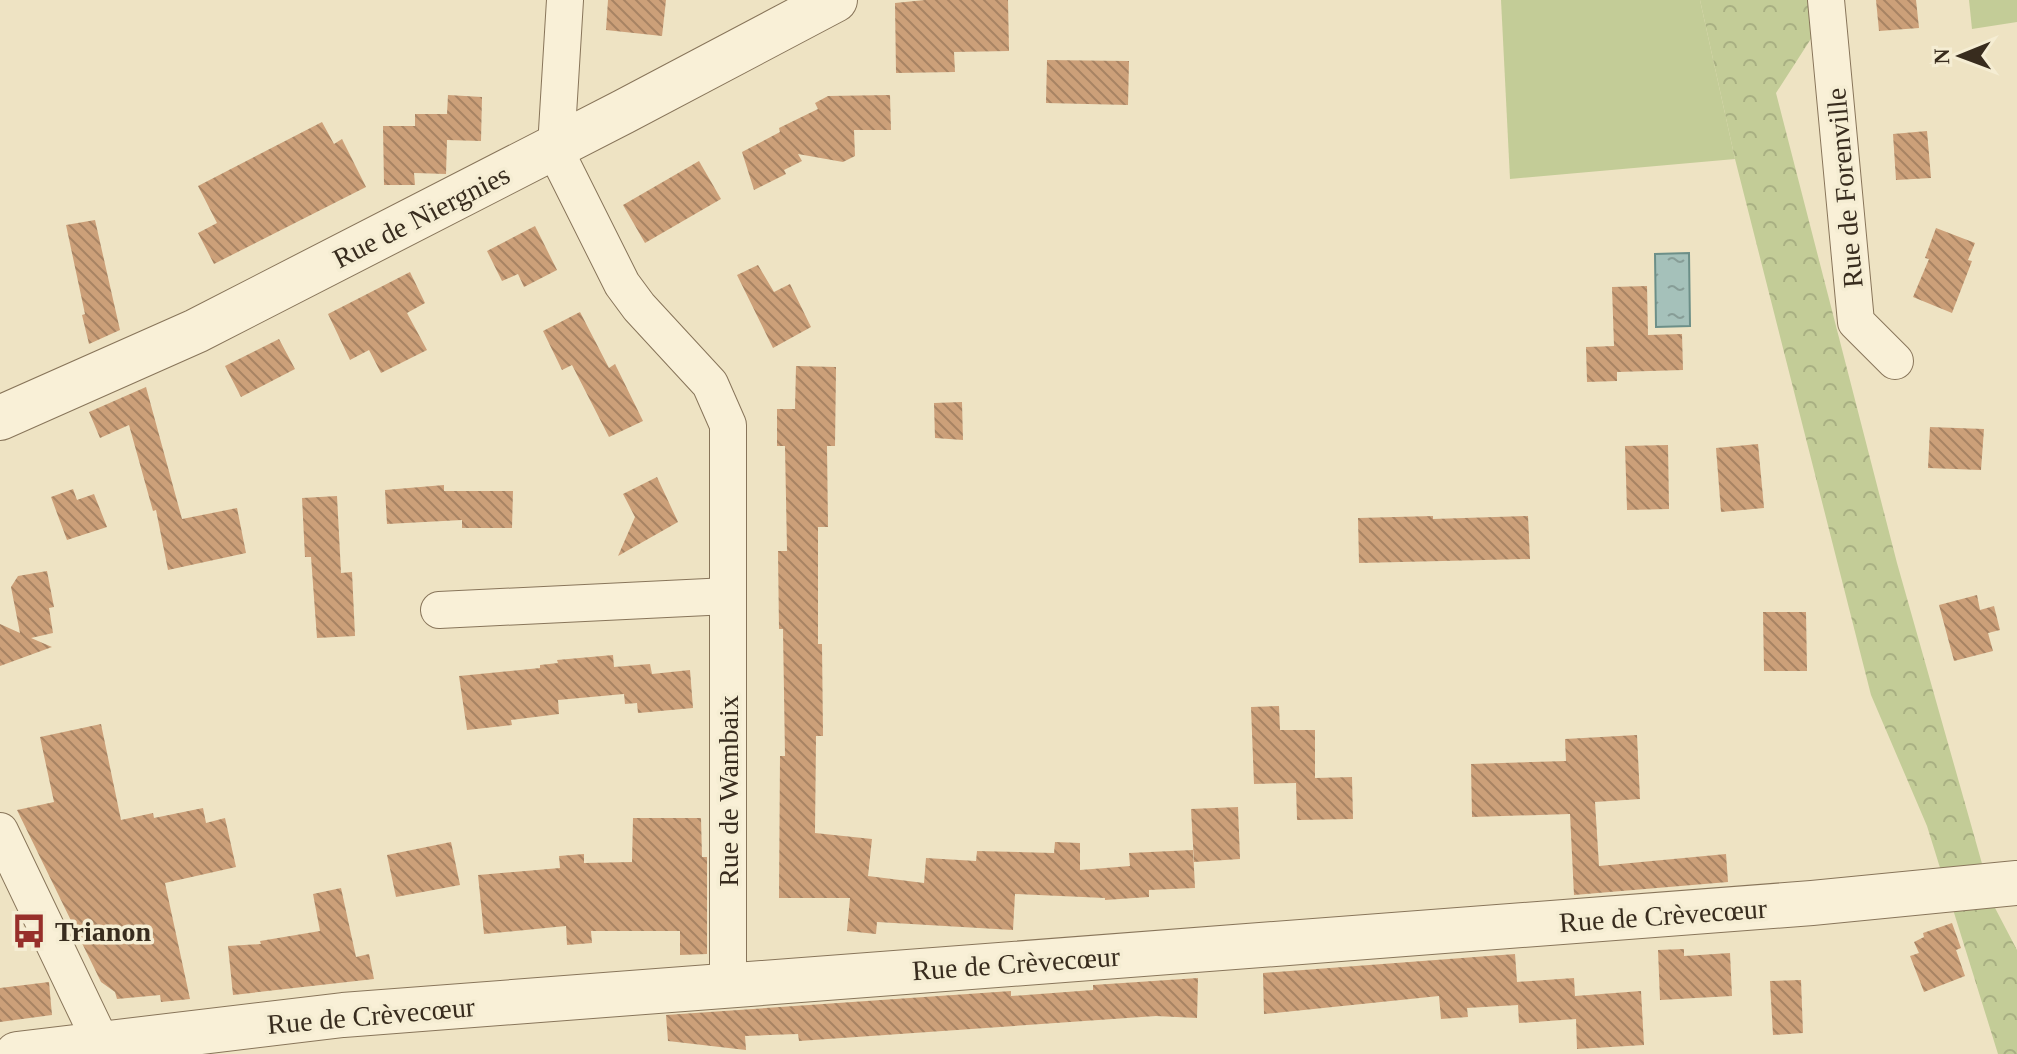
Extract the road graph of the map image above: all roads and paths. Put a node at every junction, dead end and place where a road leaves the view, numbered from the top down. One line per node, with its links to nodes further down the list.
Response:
1 (565, 0): 4 (street)
2 (835, 0): 4 (street, Rue de Niergnies)
3 (1826, 0): 5 (street, Rue de Forenville)
4 (556, 147): 6 (street, Rue de Niergnies); 7 (street, Rue de Wambaix)
5 (1895, 361)
6 (0, 418)
7 (728, 596): 8 (street); 11 (street, Rue de Wambaix)
8 (439, 610)
9 (0, 831): 12 (street)
10 (2017, 883): 11 (street, Rue de Crèvecœur)
11 (728, 985): 12 (street, Rue de Crèvecœur)
12 (122, 1046): 13 (street, Rue de Crèvecœur)
13 (17, 1054)

